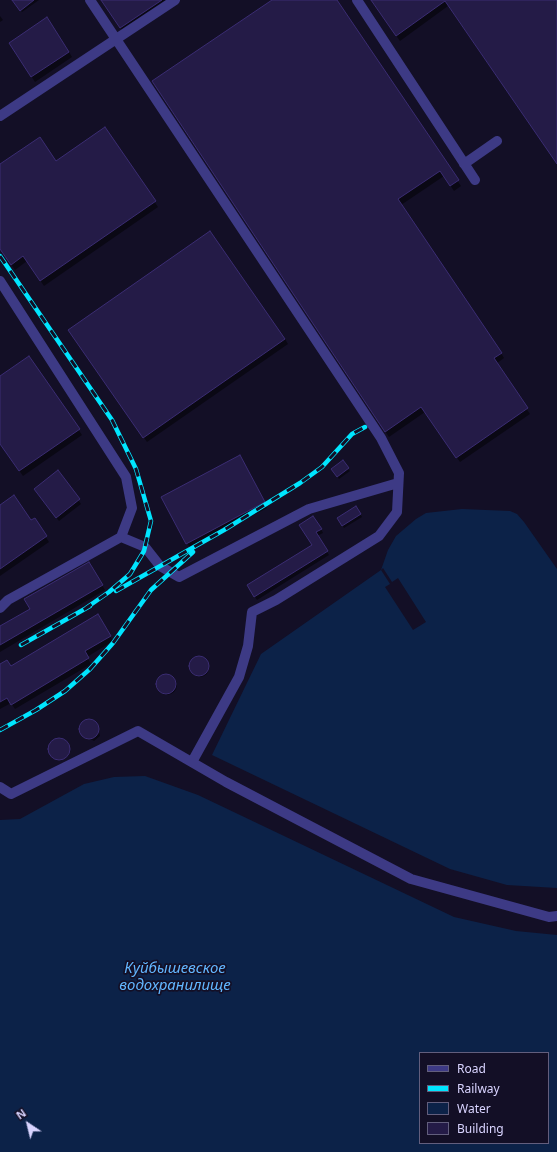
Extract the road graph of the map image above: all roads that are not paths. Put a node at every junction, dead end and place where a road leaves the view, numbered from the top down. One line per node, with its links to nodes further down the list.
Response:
1 (90, 0): 4 (lane)
2 (175, 0): 4 (lane)
3 (357, 0): 7 (lane)
4 (117, 40): 5 (lane); 10 (lane)
5 (0, 116)
6 (497, 141): 7 (lane)
7 (464, 164): 8 (lane)
8 (475, 180)
9 (0, 281): 11 (lane)
10 (398, 483): 11 (lane); 13 (lane)
11 (121, 537): 12 (lane)
12 (0, 608)
13 (192, 762): 14 (lane); 15 (lane)
14 (0, 787)
15 (557, 916)

